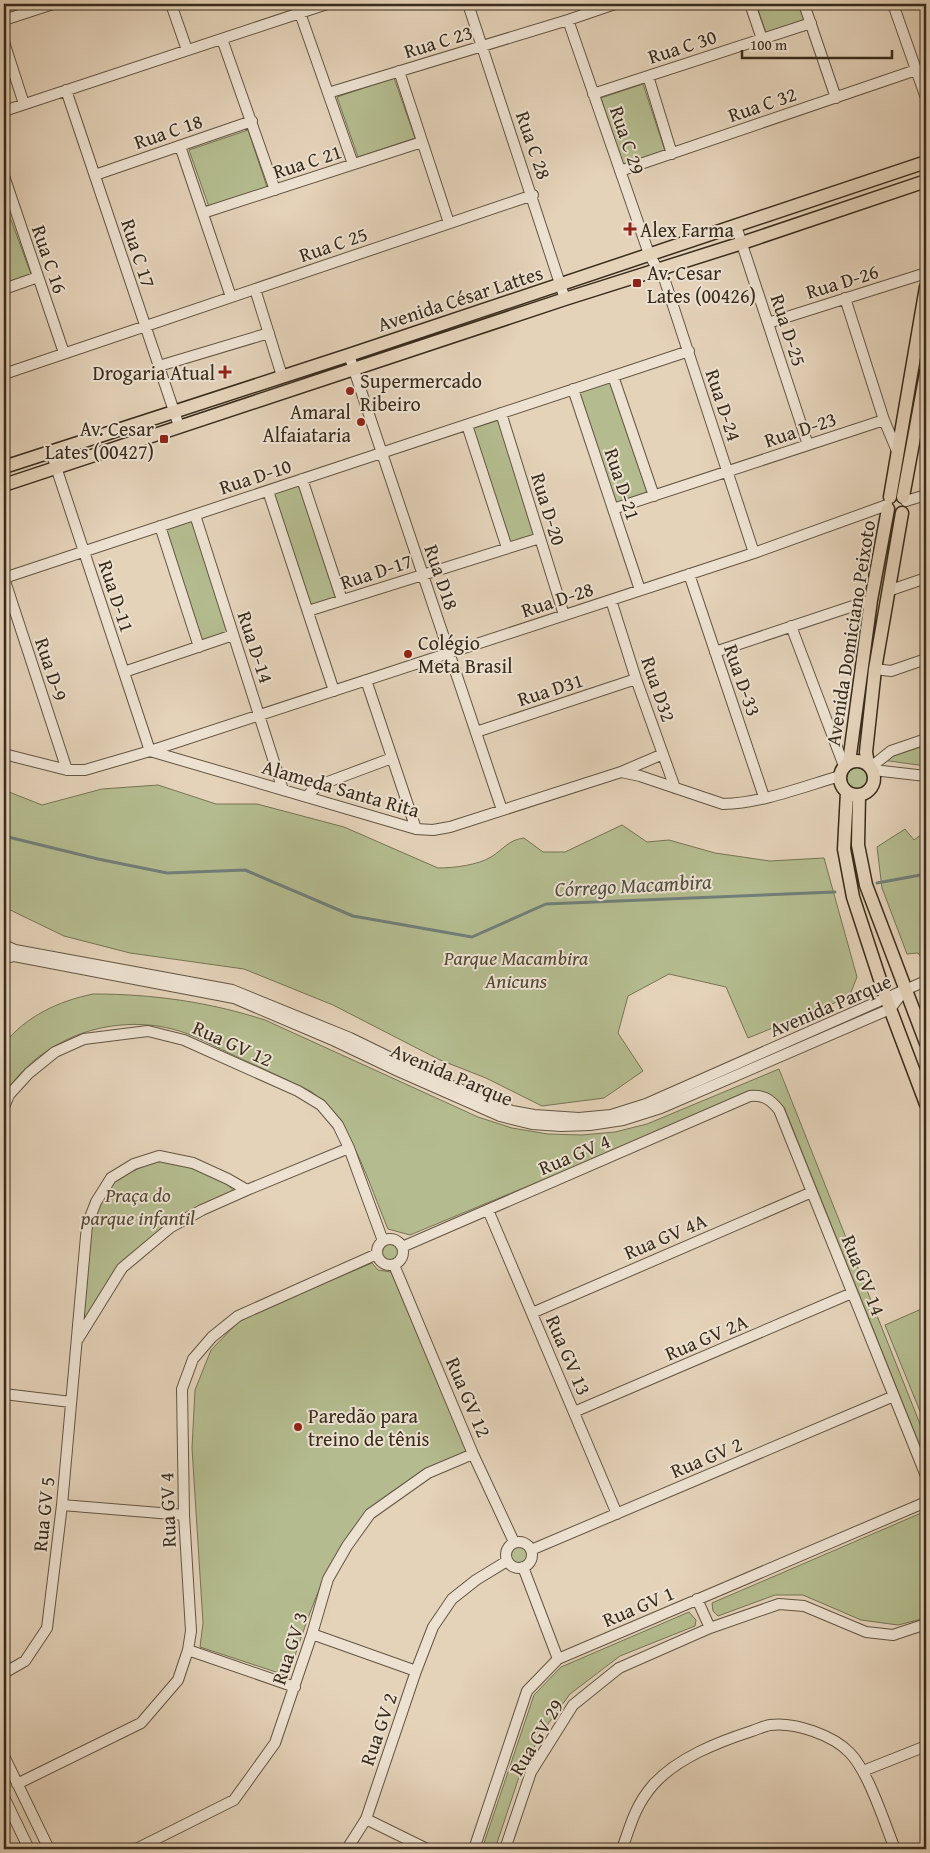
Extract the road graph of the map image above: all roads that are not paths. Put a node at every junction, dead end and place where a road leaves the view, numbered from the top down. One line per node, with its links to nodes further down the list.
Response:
1 (53, 4): 10 (street)
2 (171, 4): 17 (street)
3 (327, 4): 9 (street)
4 (468, 4): 16 (street, Rua C 28)
5 (615, 4): 11 (street, Rua C 23)
6 (750, 4): 14 (street)
7 (804, 4): 12 (street)
8 (893, 4): 18 (street)
9 (300, 13): 13 (street); 22 (street)
10 (4, 20)
11 (568, 20): 16 (street, Rua C 23); 23 (street, Rua C 29)
12 (811, 23): 14 (street, Rua C 30); 24 (street)
13 (222, 38): 17 (street); 28 (street)
14 (762, 39): 20 (street, Rua C 30)
15 (4, 42): 26 (street)
16 (482, 45): 19 (street, Rua C 23); 41 (street, Rua C 28)
17 (187, 50): 21 (street)
18 (916, 70): 24 (street, Rua C 32); 25 (street)
19 (399, 71): 22 (street, Rua C 23); 29 (street)
20 (648, 76): 23 (street, Rua C 30); 31 (street)
21 (66, 90): 26 (street); 35 (street, Rua C 17)
22 (328, 93): 33 (street)
23 (593, 94): 34 (street, Rua C 29)
24 (836, 98): 31 (street, Rua C 32)
25 (926, 98)
26 (24, 104): 27 (street)
27 (4, 111)
28 (252, 121): 30 (street, Rua C 18); 39 (street)
29 (422, 142): 33 (street, Rua C 21); 44 (street)
30 (180, 146): 35 (street, Rua C 18); 43 (street)
31 (672, 154): 34 (street, Rua C 32)
32 (926, 162): 45 (main road, Avenida César Lattes)
33 (354, 164): 39 (street, Rua C 21)
34 (620, 171): 47 (street, Rua C 29)
35 (95, 175): 59 (street, Rua C 17)
36 (4, 176): 42 (street, Rua C 16)
37 (926, 181): 38 (main road, Avenida César Lattes)
38 (914, 186): 40 (main road); 46 (main road, Avenida César Lattes)
39 (275, 190): 43 (street, Rua C 21)
40 (926, 190)
41 (532, 195): 44 (street, Rua C 25); 51 (street, Rua C 28)
42 (8, 201): 50 (street, Rua C 16)
43 (203, 213): 55 (street)
44 (449, 223): 54 (street, Rua C 25)
45 (736, 226): 46 (street, Rua D-25); 47 (main road, Avenida César Lattes)
46 (742, 243): 48 (main road, Avenida César Lattes); 58 (street, Rua D-25)
47 (649, 254): 48 (street, Rua C 29); 51 (main road, Avenida César Lattes)
48 (658, 270): 57 (main road, Avenida César Lattes); 61 (street, Rua D-24)
49 (926, 273): 56 (street, Rua D-26)
50 (38, 277): 53 (street); 62 (street, Rua C 16)
51 (561, 284): 57 (street, Rua C 28); 63 (main road, Avenida César Lattes)
52 (926, 287): 77 (main road, Avenida Domiciano Peixoto)
53 (4, 289)
54 (255, 289): 55 (street, Rua C 25); 60 (street)
55 (231, 297): 59 (street, Rua C 25)
56 (845, 298): 58 (street, Rua D-26); 73 (street)
57 (565, 299): 65 (main road, Avenida César Lattes)
58 (768, 323): 76 (street, Rua D-25)
59 (145, 326): 62 (street, Rua C 25); 64 (street, Rua C 17)
60 (268, 333): 64 (street); 68 (street)
61 (689, 351): 69 (street, Rua D-10); 82 (street, Rua D-24)
62 (64, 353): 67 (street, Rua C 25)
63 (349, 355): 65 (street, Rua D18); 68 (main road, Avenida César Lattes)
64 (159, 366): 71 (street, Rua C 17)
65 (354, 369): 75 (main road, Avenida César Lattes); 79 (street, Rua D18)
66 (926, 373): 88 (main road, Avenida Domiciano Peixoto)
67 (4, 374)
68 (282, 376): 71 (main road, Avenida César Lattes)
69 (613, 376): 70 (street, Rua D-10); 87 (street)
70 (573, 389): 72 (street, Rua D-10); 89 (street, Rua D-21)
71 (174, 411): 75 (street, Rua C 17); 78 (main road, Avenida César Lattes)
72 (501, 413): 74 (street, Rua D-10); 92 (street, Rua D-20)
73 (884, 420): 76 (street, Rua D-23); 77 (street)
74 (467, 425): 79 (street, Rua D-10); 93 (street)
75 (179, 426): 81 (main road, Avenida César Lattes)
76 (808, 445): 82 (street, Rua D-23)
77 (898, 451): 88 (main road, Avenida Domiciano Peixoto)
78 (50, 452): 80 (main road, Avenida César Lattes); 81 (street, Rua D-11)
79 (381, 453): 83 (street, Rua D-10); 97 (street, Rua D18)
80 (4, 467)
81 (56, 468): 84 (main road, Avenida César Lattes); 94 (street, Rua D-11)
82 (727, 471): 87 (street, Rua D-23); 95 (street, Rua D-24)
83 (302, 479): 85 (street, Rua D-10); 102 (street)
84 (4, 485)
85 (268, 491): 90 (street, Rua D-10); 105 (street)
86 (926, 495): 88 (street, Rua D-28)
87 (654, 496): 89 (street, Rua D-23)
88 (896, 504): 95 (street, Rua D-28); 101 (main road, Avenida Domiciano Peixoto); 104 (main road, Avenida Domiciano Peixoto)
89 (613, 509): 100 (street, Rua D-21)
90 (195, 515): 91 (street, Rua D-10); 108 (street, Rua D-14)
91 (160, 526): 94 (street, Rua D-10); 109 (street)
92 (540, 538): 93 (street, Rua D-17); 106 (street, Rua D-20)
93 (507, 548): 97 (street, Rua D-17)
94 (84, 552): 98 (street, Rua D-10); 114 (street, Rua D-11)
95 (754, 553): 96 (street, Rua D-28)
96 (688, 574): 100 (street, Rua D-28); 110 (street, Rua D-33)
97 (423, 575): 102 (street, Rua D-17); 111 (street, Rua D18)
98 (4, 578): 127 (street, Rua D-9)
99 (926, 578): 101 (street)
100 (640, 590): 103 (street, Rua D-28)
101 (888, 591): 113 (main road, Avenida Domiciano Peixoto)
102 (342, 600): 105 (street, Rua D-17)
103 (611, 600): 106 (street, Rua D-28); 115 (street, Rua D32)
104 (871, 600): 107 (street); 126 (main road, Avenida Domiciano Peixoto)
105 (308, 611): 117 (street)
106 (564, 615): 111 (street, Rua D-28)
107 (791, 626): 110 (street); 126 (street)
108 (234, 635): 109 (street); 118 (street, Rua D-14)
109 (200, 647): 114 (street)
110 (715, 652): 134 (street, Rua D-33)
111 (449, 653): 116 (street, Rua D-28); 119 (street, Rua D18)
112 (926, 659): 113 (street)
113 (875, 669): 125 (main road, Avenida Domiciano Peixoto)
114 (124, 672): 121 (street, Rua D-11)
115 (636, 679): 119 (street, Rua D31); 123 (street, Rua D32)
116 (366, 680): 117 (street, Rua D-28); 124 (street)
117 (334, 691): 118 (street, Rua D-28)
118 (259, 715): 121 (street, Rua D-28); 131 (street, Rua D-14)
119 (476, 732): 135 (street, Rua D18)
120 (926, 739): 125 (street)
121 (150, 751): 127 (street); 131 (street, Alameda Santa Rita)
122 (4, 754): 127 (street)
123 (663, 754): 128 (street, Alameda Santa Rita); 130 (street, Rua D32)
124 (392, 758): 133 (street); 136 (street)
125 (870, 767): 126 (main road); 129 (street); 132 (main road)
126 (844, 768): 132 (main road); 134 (street)
127 (67, 770)
128 (620, 772): 130 (street); 135 (street, Alameda Santa Rita)
129 (926, 776)
130 (675, 788): 134 (street)
131 (283, 790): 133 (street, Alameda Santa Rita)
132 (853, 794): 140 (main road); 141 (main road)
133 (306, 797): 136 (street, Alameda Santa Rita)
134 (764, 797)
135 (502, 810): 136 (street, Alameda Santa Rita)
136 (416, 829)
137 (4, 945): 141 (street, Avenida Parque)
138 (4, 958): 141 (street, Avenida Parque)
139 (926, 981): 140 (street)
140 (905, 990): 141 (street, Avenida Parque); 142 (main road)
141 (888, 1003): 144 (main road)
142 (926, 1043)
143 (761, 1095): 148 (street, Rua GV 14); 149 (street, Rua GV 4)
144 (926, 1104)
145 (4, 1107): 146 (street, Rua GV 12)
146 (349, 1148): 147 (street, Rua GV 5); 150 (street, Rua GV 12)
147 (247, 1190): 156 (street, Rua GV 5); 156 (street, Rua GV 5)
148 (812, 1192): 154 (street, Rua GV 14); 155 (street, Rua GV 4A)
149 (488, 1210): 151 (street, Rua GV 4); 155 (street, Rua GV 13)
150 (383, 1240): 151 (street); 152 (street)
151 (402, 1247): 153 (street)
152 (377, 1254): 153 (street); 166 (street, Rua GV 4)
153 (394, 1264): 161 (street, Rua GV 12)
154 (852, 1293): 158 (street, Rua GV 14); 160 (street, Rua GV 2A)
155 (532, 1313): 160 (street, Rua GV 13)
156 (77, 1340): 159 (street, Rua GV 5)
157 (4, 1394): 159 (street)
158 (894, 1396): 162 (street, Rua GV 14); 165 (street, Rua GV 2)
159 (71, 1402): 164 (street, Rua GV 5)
160 (574, 1412): 165 (street, Rua GV 13)
161 (473, 1454): 167 (street, Rua GV 12); 174 (street, Rua GV 3)
162 (926, 1476)
163 (926, 1502): 171 (street, Rua GV 1)
164 (62, 1505): 166 (street); 178 (street, Rua GV 5)
165 (617, 1514): 168 (street, Rua GV 2)
166 (184, 1515): 175 (street, Rua GV 4)
167 (514, 1542): 168 (street); 169 (street)
168 (531, 1550): 170 (street)
169 (507, 1561): 170 (street); 177 (street, Rua GV 2)
170 (523, 1567): 176 (street)
171 (697, 1599): 173 (street); 176 (street, Rua GV 1)
172 (926, 1624): 173 (street, Rua GV 29)
173 (710, 1628): 193 (street, Rua GV 29)
174 (312, 1634): 177 (street); 179 (street, Rua GV 3)
175 (188, 1650): 179 (street); 183 (street, Rua GV 4)
176 (558, 1659): 192 (street, Rua GV 1)
177 (416, 1671): 185 (street, Rua GV 2)
178 (4, 1673)
179 (295, 1687): 189 (street, Rua GV 3)
180 (926, 1746): 182 (street)
181 (4, 1756): 183 (street)
182 (863, 1771): 194 (street); 195 (street)
183 (18, 1784): 186 (street)
184 (4, 1797): 187 (street)
185 (366, 1819): 190 (street, Rua GV 2); 191 (street)
186 (42, 1835): 187 (street); 188 (street)
187 (28, 1846)
188 (50, 1849)
189 (136, 1849)
190 (347, 1849)
191 (427, 1849)
192 (474, 1849)
193 (507, 1849)
194 (622, 1849)
195 (895, 1849)

